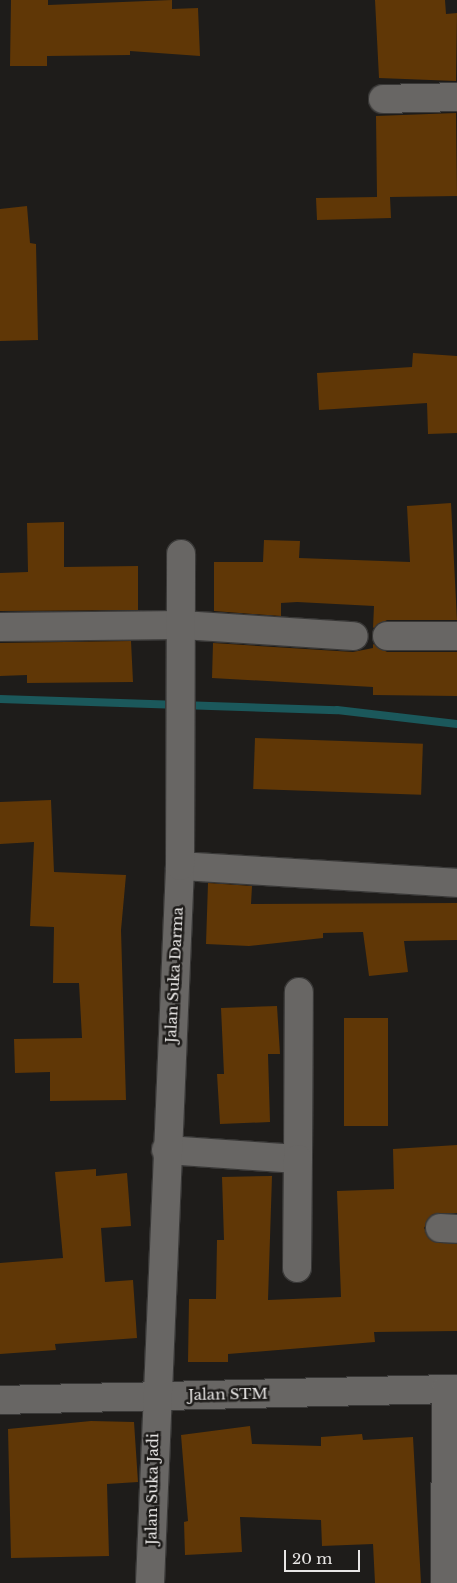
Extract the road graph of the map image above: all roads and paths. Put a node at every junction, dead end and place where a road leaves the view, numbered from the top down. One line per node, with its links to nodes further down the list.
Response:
1 (457, 97): 2 (street)
2 (384, 99)
3 (181, 554): 4 (street, Jalan Suka Darma)
4 (182, 625): 5 (street); 6 (street); 9 (street, Jalan Suka Darma)
5 (0, 627)
6 (354, 636)
7 (387, 636): 8 (street)
8 (457, 636)
9 (180, 866): 10 (street); 12 (street, Jalan Suka Darma)
10 (457, 883)
11 (299, 992): 13 (street)
12 (166, 1150): 13 (street); 16 (street, Jalan Suka Darma)
13 (298, 1159): 14 (street)
14 (297, 1268)
15 (451, 1389): 16 (street, Jalan STM); 19 (street)
16 (154, 1396): 17 (street, Jalan STM); 18 (street, Jalan Suka Jadi)
17 (0, 1400)
18 (150, 1583)
19 (445, 1583)

